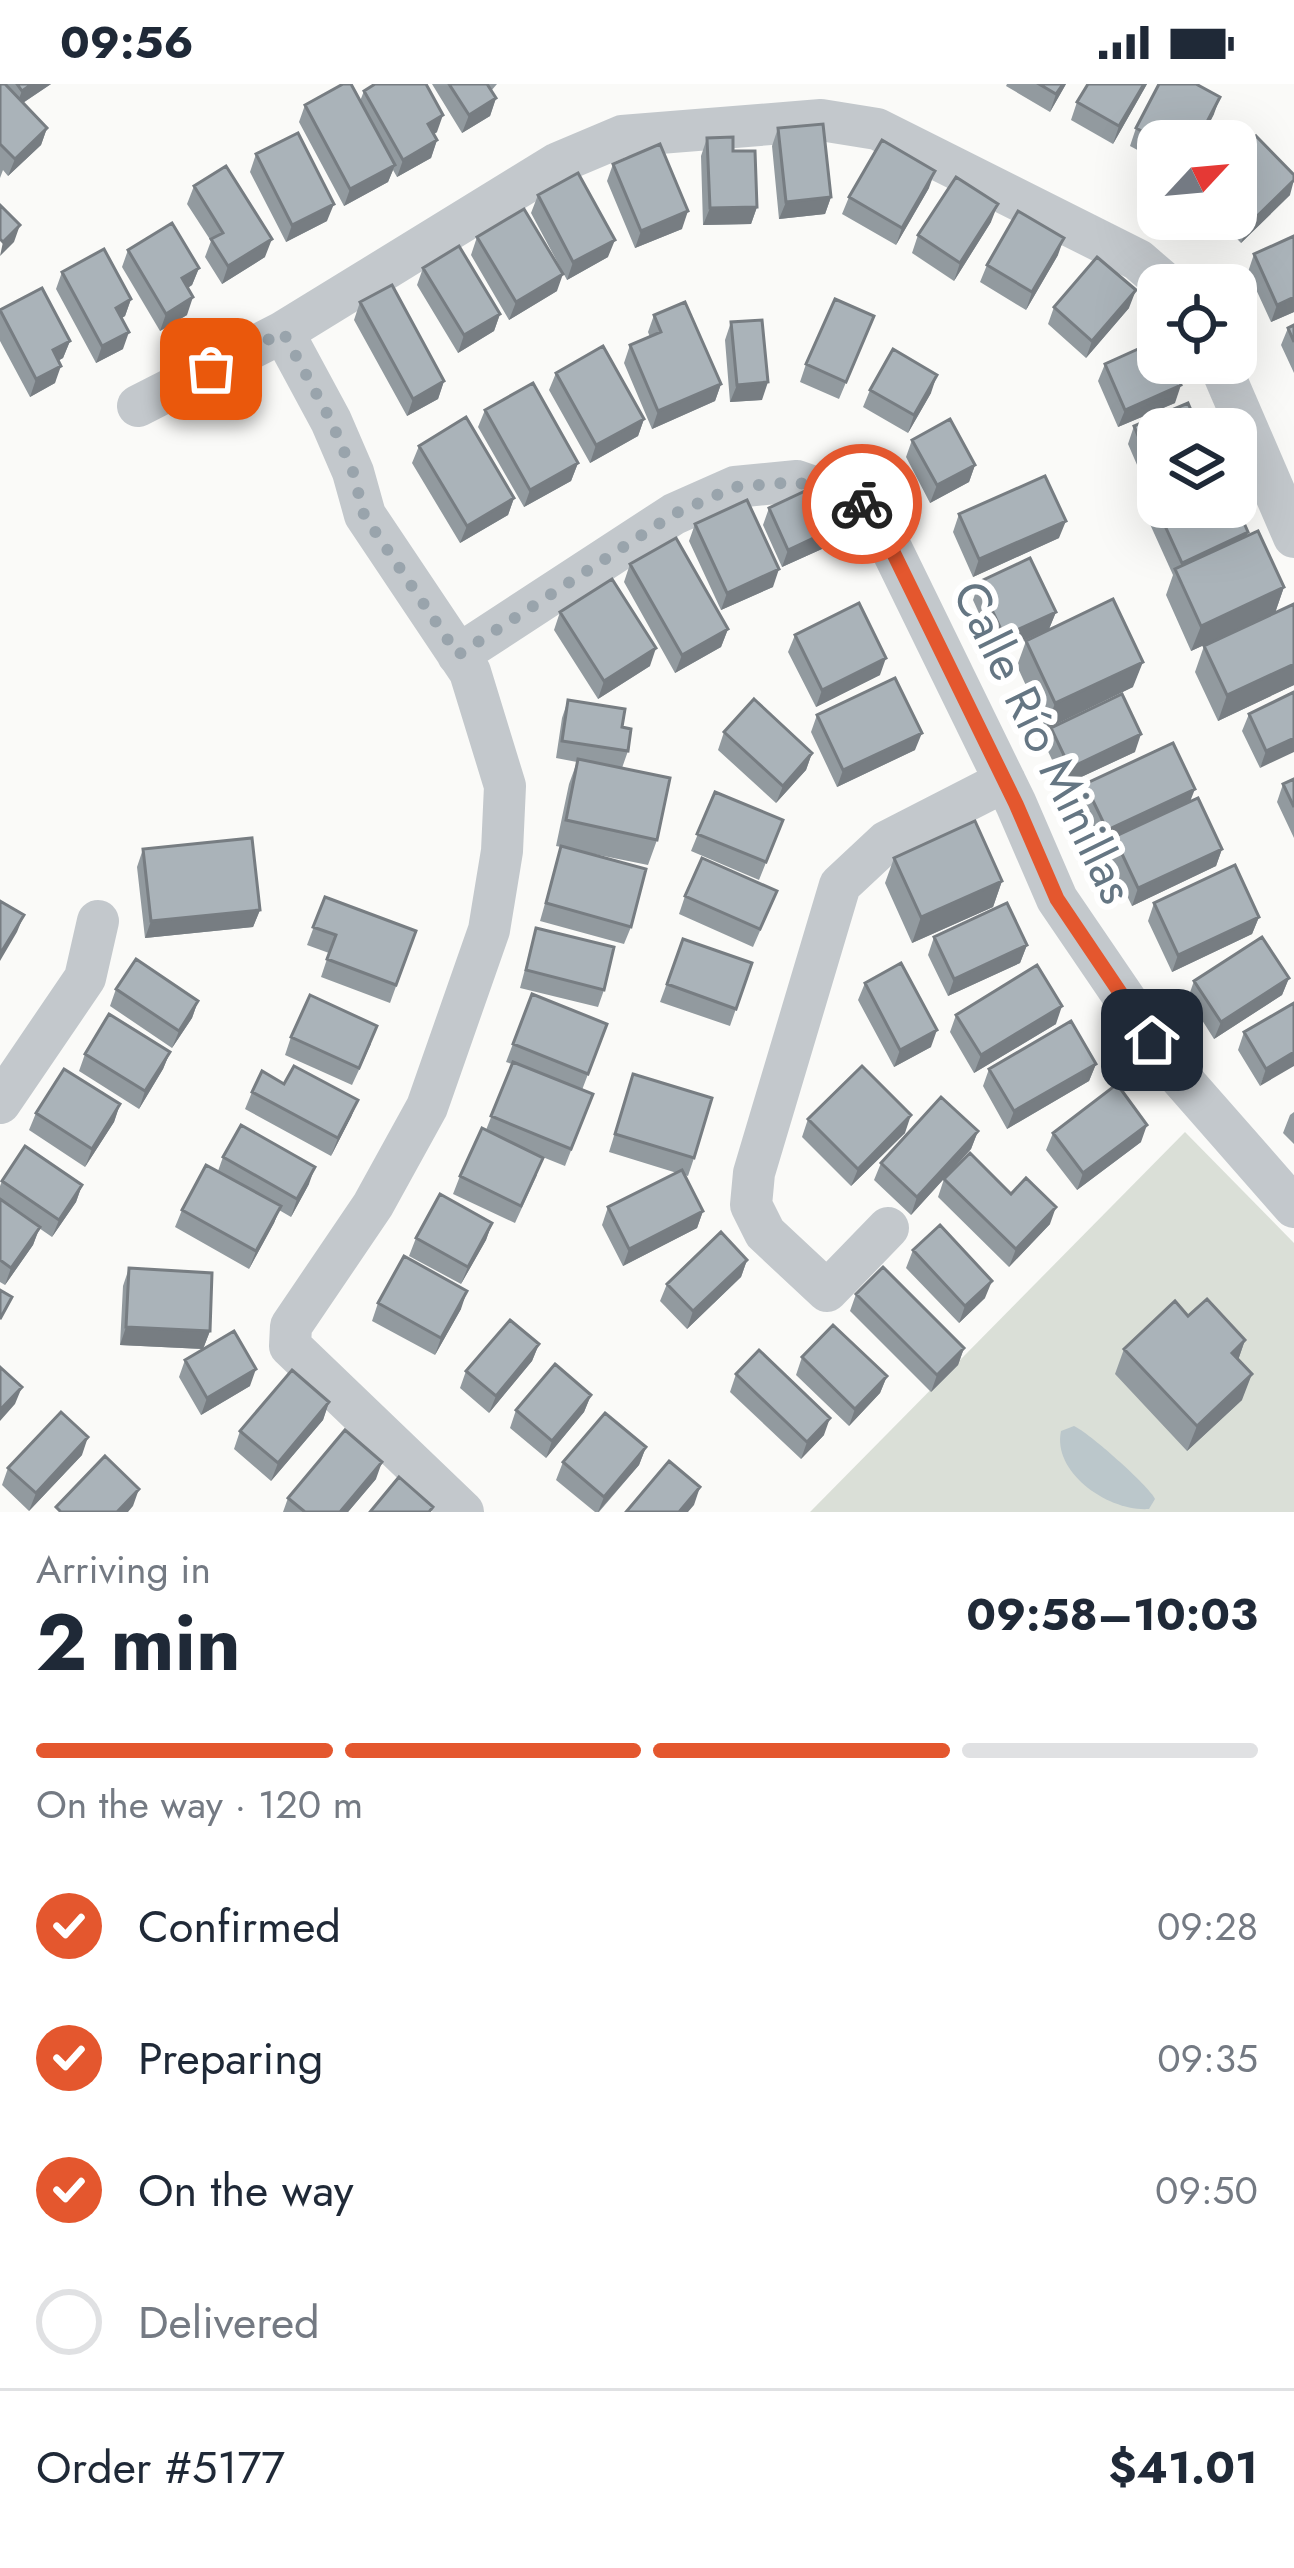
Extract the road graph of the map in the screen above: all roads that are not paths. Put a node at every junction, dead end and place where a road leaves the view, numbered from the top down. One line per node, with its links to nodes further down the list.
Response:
1 (1143, 264): 2 (street)
2 (283, 332): 4 (street); 6 (street)
3 (1228, 384): 5 (street)
4 (138, 406)
5 (1294, 537)
6 (458, 655): 7 (street, Calle Río Minillas); 12 (street)
7 (1005, 781): 10 (street, Calle Río Minillas); 11 (street)
8 (98, 921): 9 (street)
9 (0, 1103)
10 (1294, 1207)
11 (888, 1228)
12 (463, 1512)

